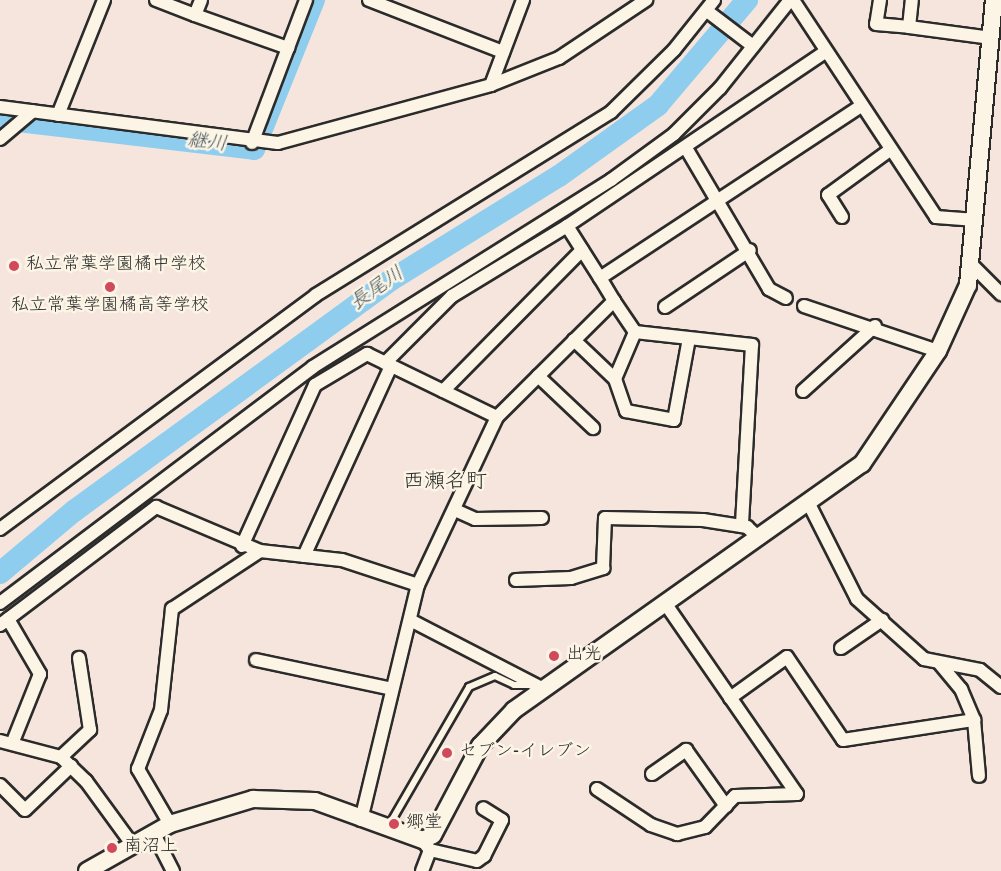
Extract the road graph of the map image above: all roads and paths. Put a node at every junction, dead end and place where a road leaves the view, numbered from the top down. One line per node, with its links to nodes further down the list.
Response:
1 (104, 0): 25 (street)
2 (156, 0): 13 (street)
3 (201, 0): 13 (street)
4 (306, 0): 18 (street)
5 (369, 0): 19 (street)
6 (523, 0): 19 (street)
7 (646, 0): 21 (street)
8 (791, 0): 17 (street); 20 (street)
9 (880, 0): 15 (street)
10 (912, 0): 15 (street)
11 (994, 0): 14 (street)
12 (710, 5): 17 (street); 59 (street)
13 (195, 15): 18 (street)
14 (997, 20): 16 (street)
15 (909, 27): 16 (street)
16 (991, 38): 32 (street)
17 (753, 46): 66 (street)
18 (288, 48): 27 (street)
19 (503, 52): 21 (street)
20 (825, 52): 22 (street); 28 (street)
21 (491, 85): 27 (street)
22 (861, 106): 29 (street); 30 (street)
23 (0, 107): 24 (street)
24 (33, 111): 25 (street); 26 (street)
25 (58, 115): 27 (street)
26 (0, 139)
27 (252, 143)
28 (686, 148): 30 (street); 33 (street)
29 (890, 150): 31 (street); 32 (street)
30 (718, 199): 35 (street); 37 (street)
31 (842, 217)
32 (976, 220): 36 (street)
33 (567, 226): 34 (street); 48 (street)
34 (582, 250): 37 (street); 51 (street)
35 (750, 250): 39 (street); 42 (street)
36 (973, 266): 38 (street); 47 (street)
37 (600, 278): 40 (street)
38 (1001, 294)
39 (786, 298)
40 (614, 301): 44 (street); 46 (street)
41 (804, 306): 43 (street)
42 (665, 308)
43 (875, 326): 47 (street); 52 (street)
44 (636, 332): 45 (street); 50 (street)
45 (689, 338): 50 (street); 58 (street)
46 (574, 340): 49 (street); 50 (street)
47 (938, 351): 55 (street)
48 (388, 364): 51 (street); 61 (street); 63 (street)
49 (538, 376): 53 (street); 54 (street)
50 (615, 379)
51 (443, 391): 53 (street)
52 (803, 391)
53 (497, 417): 56 (street)
54 (593, 428)
55 (809, 504): 60 (street); 68 (street)
56 (455, 510): 57 (street); 65 (street)
57 (542, 518)
58 (742, 526): 60 (street); 64 (street)
59 (0, 529)
60 (759, 538): 67 (street)
61 (242, 546): 62 (street); 70 (street)
62 (260, 552): 63 (street); 90 (street)
63 (304, 556): 65 (street)
64 (516, 580)
65 (417, 585): 69 (street)
66 (0, 603)
67 (665, 603): 75 (street); 78 (street)
68 (882, 620): 71 (street); 74 (street)
69 (412, 621): 75 (street); 77 (street)
70 (4, 622): 80 (street)
71 (841, 648)
72 (80, 658): 81 (street)
73 (256, 660): 77 (street)
74 (940, 664): 76 (street); 79 (street)
75 (539, 687): 91 (lane); 94 (street)
76 (1001, 687)
77 (392, 689): 89 (street)
78 (730, 698): 79 (street); 87 (street)
79 (974, 720): 84 (street)
80 (6, 742): 81 (street)
81 (61, 757): 82 (street)
82 (71, 766): 85 (street); 93 (street)
83 (652, 774): 87 (street)
84 (979, 776)
85 (0, 785)
86 (597, 789): 87 (street)
87 (726, 807)
88 (483, 808): 94 (street)
89 (361, 820): 90 (street); 91 (street)
90 (170, 824): 92 (street)
91 (387, 830): 94 (street)
92 (153, 831): 93 (street); 96 (street)
93 (132, 844): 95 (street)
94 (427, 845): 97 (street)
95 (87, 871)
96 (173, 871)
97 (422, 871)

